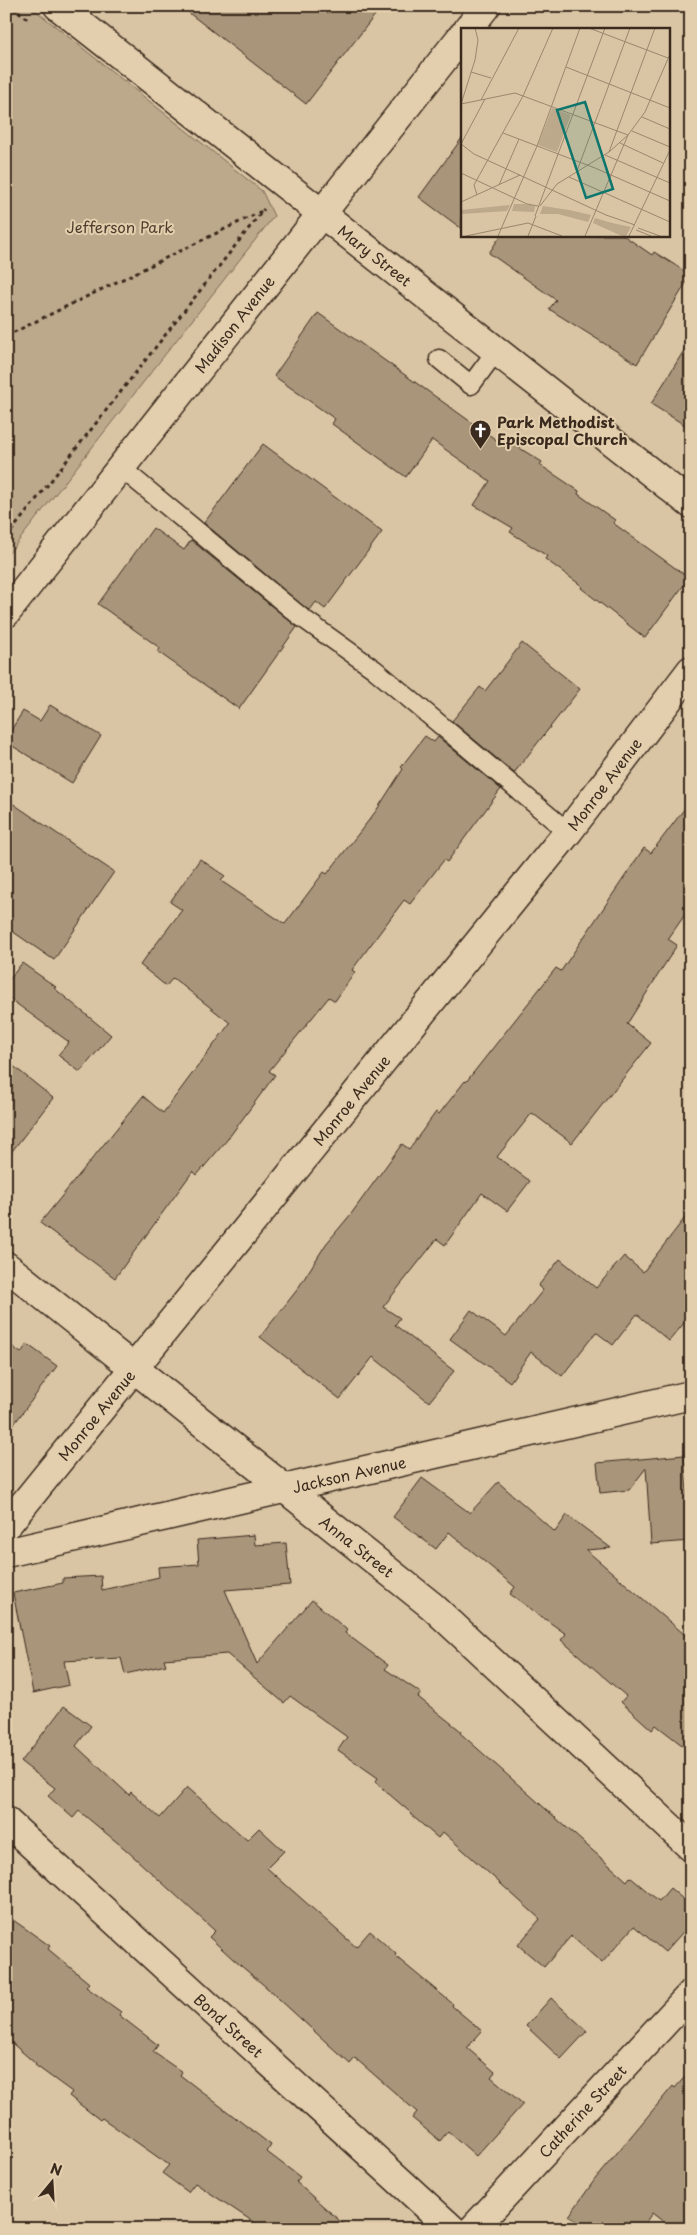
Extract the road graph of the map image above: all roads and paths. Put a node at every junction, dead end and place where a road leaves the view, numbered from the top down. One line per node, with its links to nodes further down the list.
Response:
1 (12, 6): 4 (path)
2 (58, 6): 9 (street, Mary Street)
3 (486, 6): 5 (street)
4 (35, 25)
5 (469, 28)
6 (461, 37): 9 (street, Madison Avenue)
7 (257, 203): 8 (path)
8 (264, 209): 10 (path); 15 (path)
9 (322, 213): 11 (street, Mary Street); 13 (street, Madison Avenue)
10 (6, 336)
11 (496, 351): 12 (lane); 14 (street, Mary Street)
12 (439, 359)
13 (120, 468): 16 (street, Madison Avenue); 18 (lane)
14 (691, 504)
15 (6, 538)
16 (6, 613)
17 (691, 670): 18 (street, Monroe Avenue)
18 (568, 832): 20 (street, Monroe Avenue)
19 (6, 1266): 20 (street, Anna Street)
20 (134, 1368): 22 (street, Anna Street); 23 (street, Monroe Avenue)
21 (691, 1395): 22 (street, Jackson Avenue)
22 (284, 1489): 24 (street, Jackson Avenue); 26 (street, Anna Street)
23 (6, 1526)
24 (6, 1553)
25 (6, 1821): 28 (street, Bond Street)
26 (691, 1847)
27 (691, 1994): 29 (street, Catherine Street)
28 (452, 2229)
29 (473, 2229)

